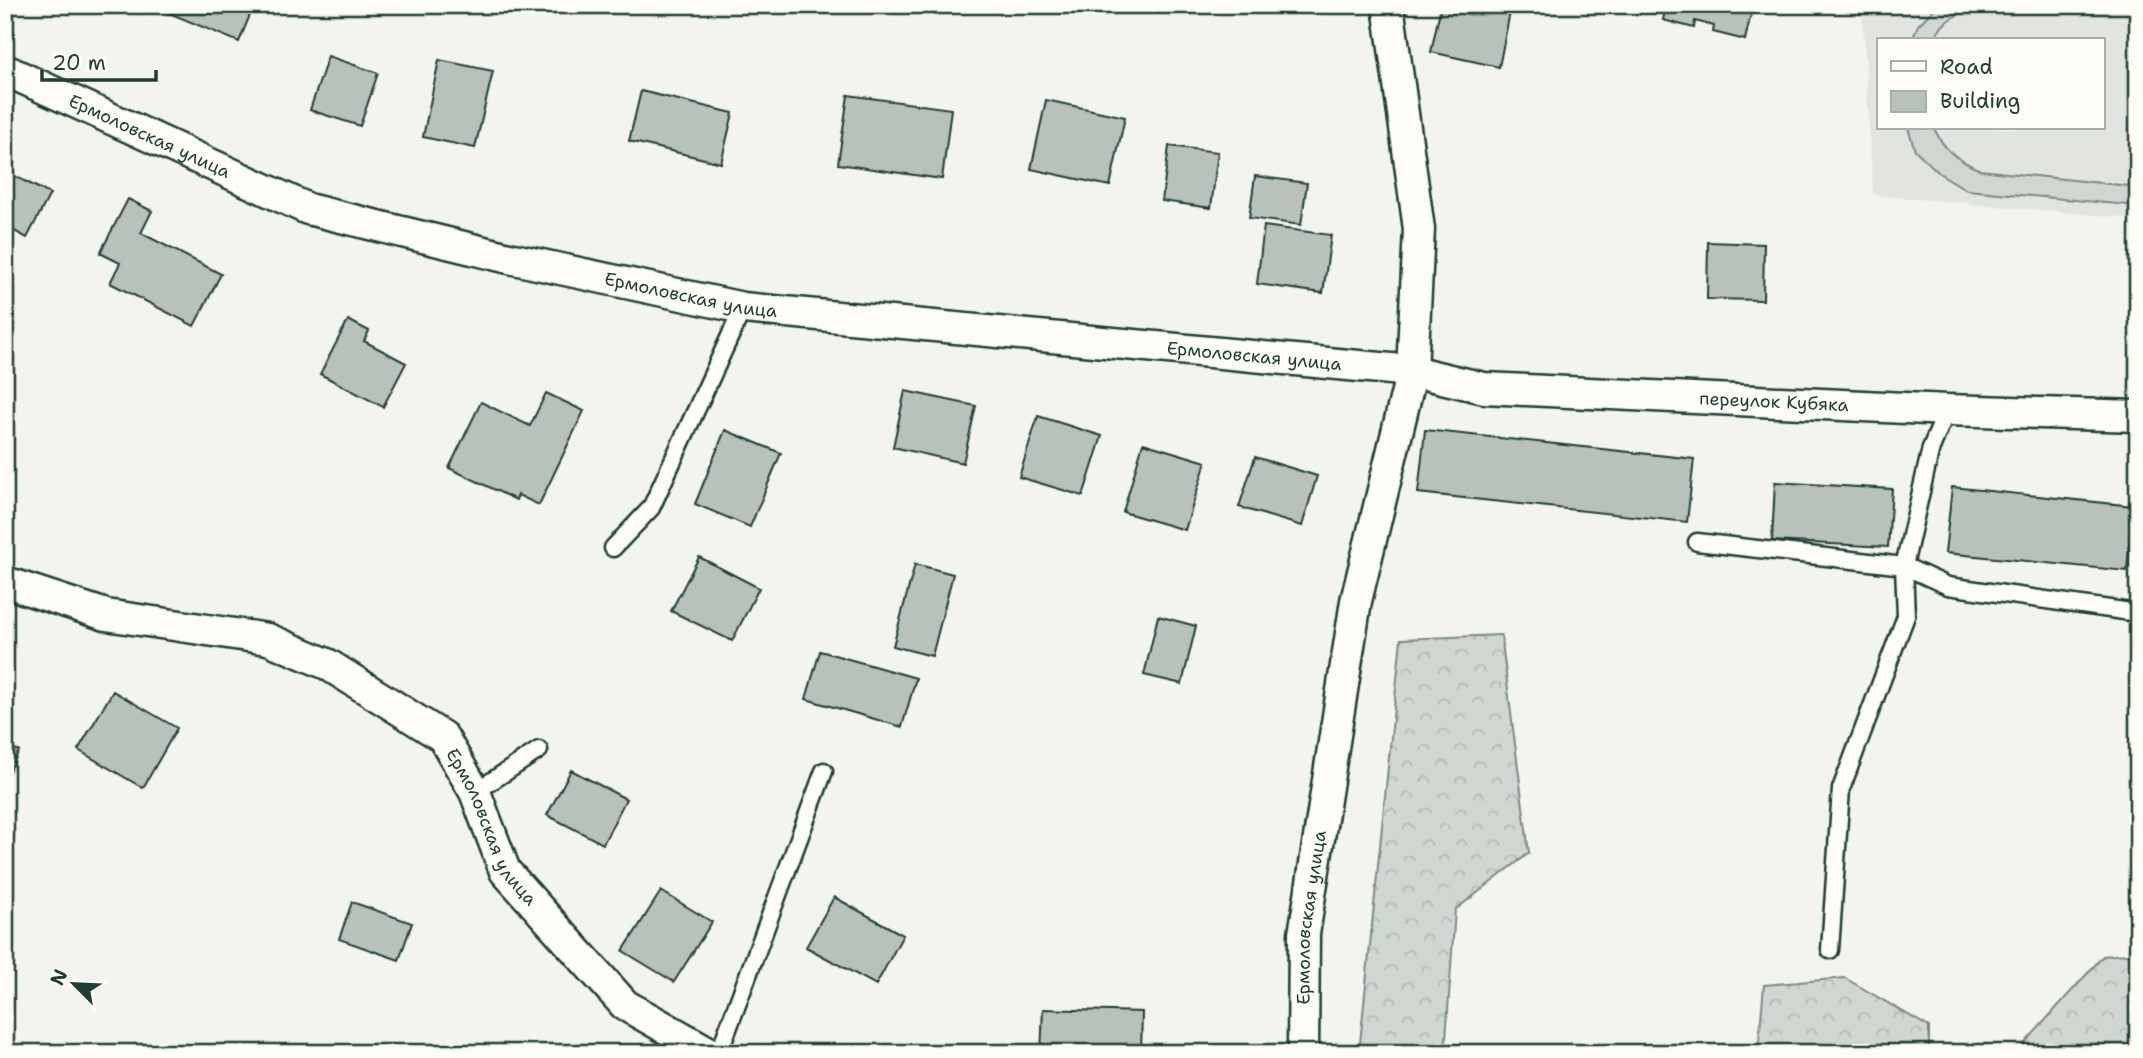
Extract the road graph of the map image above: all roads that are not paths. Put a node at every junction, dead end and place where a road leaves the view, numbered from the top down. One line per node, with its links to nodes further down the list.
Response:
1 (1388, 5): 4 (street, Ермоловская улица)
2 (5, 71): 3 (street, Ермоловская улица)
3 (743, 308): 4 (street, Ермоловская улица); 8 (lane)
4 (1412, 371): 5 (street, переулок Кубяка); 18 (street, Ермоловская улица)
5 (1947, 410): 6 (street, переулок Кубяка); 9 (lane)
6 (2138, 416)
7 (1697, 542): 9 (lane)
8 (613, 548)
9 (1905, 566): 11 (lane); 15 (lane)
10 (5, 582): 14 (street, Ермоловская улица)
11 (2138, 613)
12 (539, 750): 14 (lane)
13 (824, 771): 17 (lane)
14 (475, 792): 16 (street, Ермоловская улица)
15 (1830, 950)
16 (710, 1053)
17 (719, 1053)
18 (1303, 1053)

